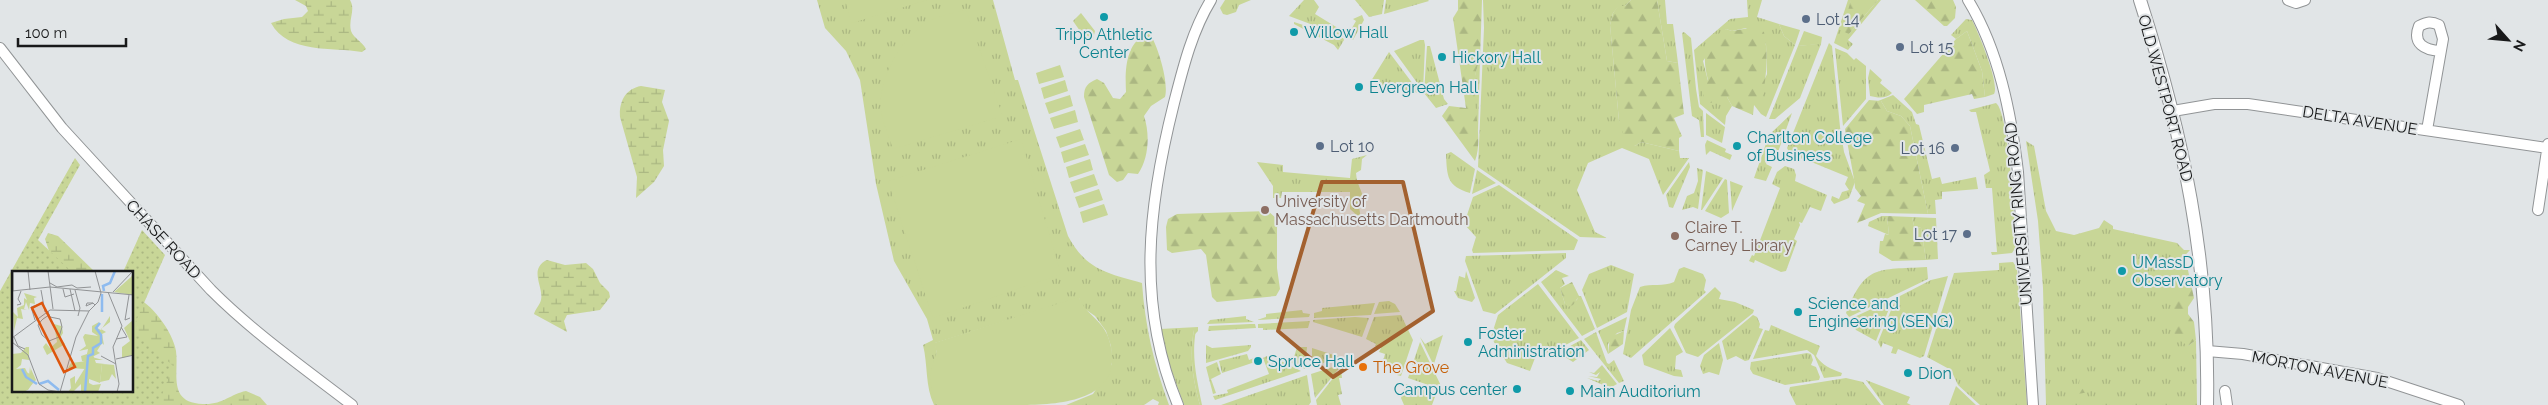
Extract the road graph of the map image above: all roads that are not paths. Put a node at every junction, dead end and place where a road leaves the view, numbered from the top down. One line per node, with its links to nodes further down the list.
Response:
1 (1211, 0): 16 (street)
2 (1968, 0): 17 (street, UNIVERSITY RING ROAD)
3 (2140, 0): 8 (main road, OLD WESTPORT ROAD)
4 (2288, 0): 5 (street)
5 (2305, 0)
6 (0, 48): 15 (street, CHASE ROAD)
7 (2440, 51): 9 (street)
8 (2173, 111): 9 (street, DELTA AVENUE); 12 (main road, OLD WESTPORT ROAD)
9 (2427, 130): 10 (street, DELTA AVENUE)
10 (2548, 146): 11 (street)
11 (2538, 210)
12 (2207, 351): 14 (street, MORTON AVENUE); 18 (main road, OLD WESTPORT ROAD)
13 (2225, 391): 19 (street)
14 (2443, 402): 20 (street, MORTON AVENUE)
15 (352, 405)
16 (1178, 405)
17 (2033, 405)
18 (2207, 405)
19 (2227, 405)
20 (2459, 405)

